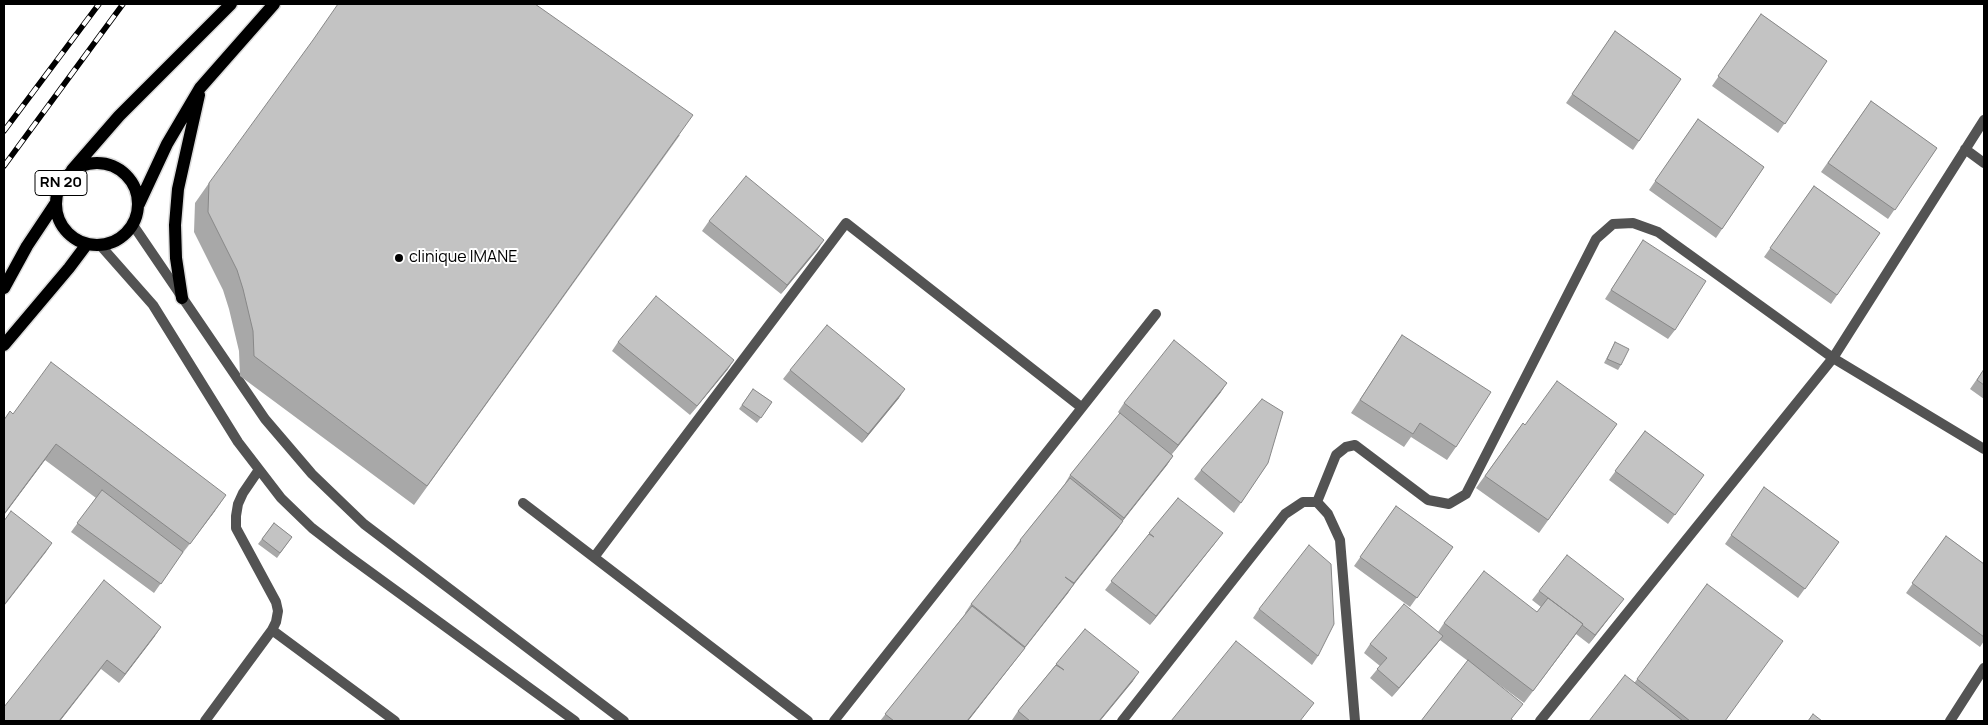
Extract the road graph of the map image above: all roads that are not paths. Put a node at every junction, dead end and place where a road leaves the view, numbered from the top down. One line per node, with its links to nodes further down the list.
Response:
1 (231, 4): 7 (main road, RN 20)
2 (274, 4): 3 (main road)
3 (200, 88): 9 (main road); 13 (main road)
4 (1984, 120): 5 (street)
5 (1965, 149): 6 (street); 16 (street)
6 (1984, 163)
7 (68, 175): 8 (main road, RN 20); 9 (main road, RN 20)
8 (55, 204): 11 (main road, RN 20); 12 (main road, RN 20)
9 (139, 204): 10 (main road)
10 (133, 225): 11 (main road); 13 (street)
11 (93, 245): 15 (main road); 19 (street)
12 (4, 288)
13 (182, 298): 28 (street)
14 (1156, 314): 17 (street)
15 (4, 345)
16 (1833, 358): 18 (street); 20 (street); 33 (street)
17 (1081, 407): 22 (street); 30 (street)
18 (1984, 449)
19 (258, 471): 23 (street); 27 (street)
20 (1317, 502): 31 (street); 32 (street)
21 (524, 503): 22 (street)
22 (595, 556): 29 (street)
23 (272, 630): 25 (street); 26 (street)
24 (1984, 668): 34 (street)
25 (204, 721)
26 (395, 721)
27 (575, 721)
28 (624, 721)
29 (808, 721)
30 (834, 721)
31 (1122, 721)
32 (1355, 721)
33 (1540, 721)
34 (1950, 721)

